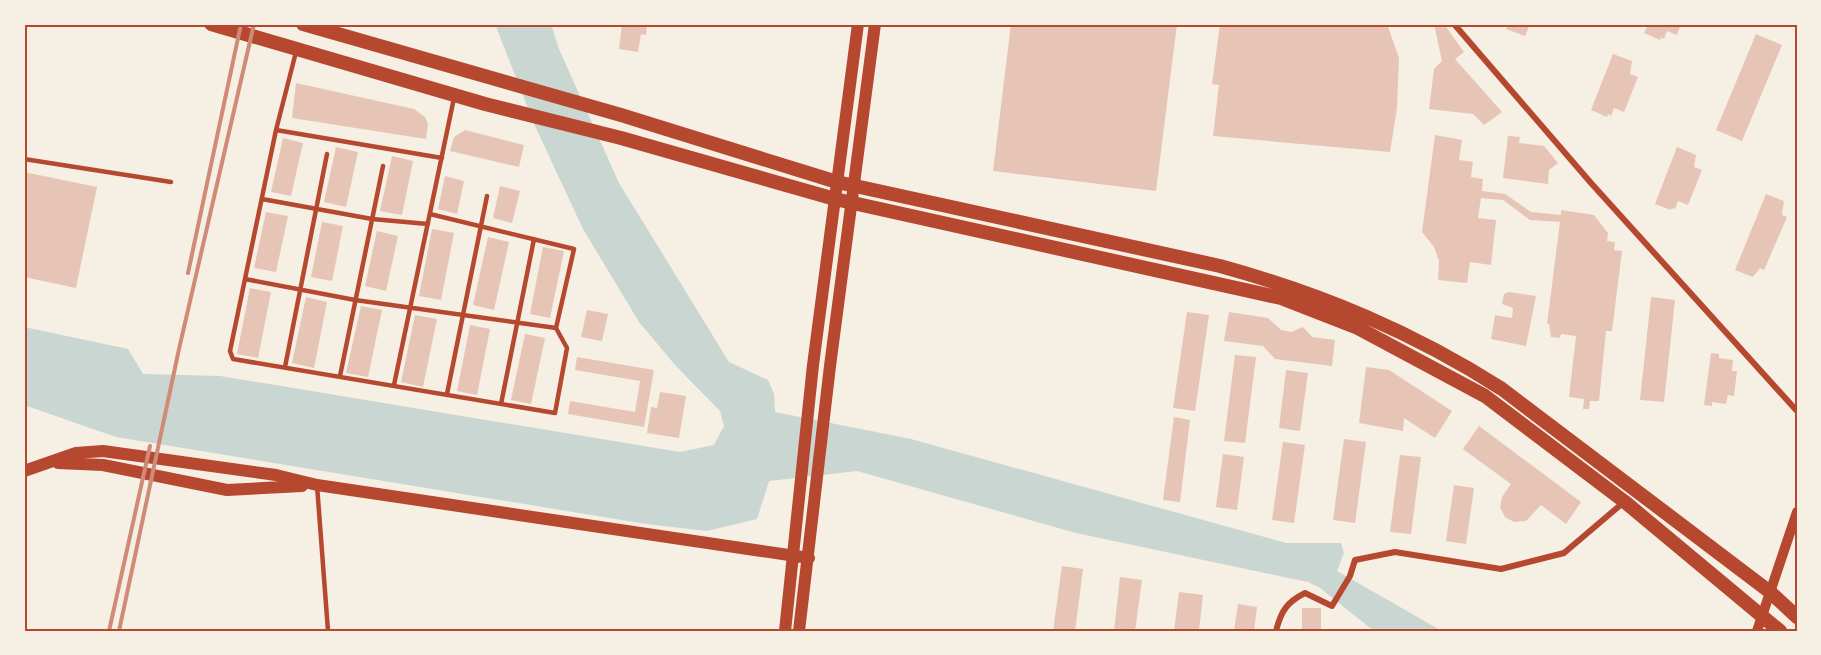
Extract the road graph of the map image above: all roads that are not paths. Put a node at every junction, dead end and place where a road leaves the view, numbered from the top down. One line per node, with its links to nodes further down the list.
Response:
1 (211, 24): 6 (main road)
2 (303, 24): 14 (main road)
3 (858, 24): 14 (main road)
4 (875, 24): 15 (main road)
5 (1454, 24): 38 (street)
6 (296, 50): 7 (main road); 8 (lane)
7 (455, 95): 10 (lane); 18 (main road)
8 (276, 130): 10 (lane); 17 (lane)
9 (327, 154): 20 (lane)
10 (442, 158): 21 (lane)
11 (24, 159): 13 (lane)
12 (383, 166): 22 (lane)
13 (171, 182)
14 (837, 182): 15 (main road); 18 (main road)
15 (854, 186): 19 (main road); 46 (main road)
16 (487, 196): 24 (lane)
17 (261, 199): 20 (lane); 26 (lane)
18 (835, 199): 19 (main road); 44 (main road)
19 (852, 203): 42 (main road); 45 (main road)
20 (316, 209): 22 (lane); 27 (lane)
21 (430, 214): 23 (lane); 24 (lane)
22 (372, 219): 23 (lane); 28 (lane)
23 (428, 224): 29 (lane)
24 (479, 226): 25 (lane); 30 (lane)
25 (534, 239): 31 (lane); 32 (lane)
26 (245, 279): 27 (lane); 33 (lane)
27 (300, 289): 28 (lane); 33 (lane)
28 (356, 300): 29 (lane); 34 (lane)
29 (410, 306): 30 (lane); 35 (lane)
30 (462, 314): 31 (lane); 36 (lane)
31 (516, 322): 32 (lane); 37 (lane)
32 (556, 328): 37 (lane)
33 (285, 368): 34 (lane)
34 (340, 376): 35 (lane)
35 (394, 385): 36 (lane)
36 (447, 394): 37 (lane)
37 (501, 404)
38 (1797, 411)
39 (45, 464): 40 (main road); 41 (main road); 41 (main road)
40 (24, 471)
41 (317, 485): 44 (main road); 49 (lane)
42 (1625, 502): 47 (main road); 52 (street)
43 (1797, 512): 46 (street)
44 (794, 557): 45 (main road); 50 (main road)
45 (809, 558): 51 (main road)
46 (1770, 592): 47 (street); 48 (main road)
47 (1762, 616): 53 (street); 54 (main road)
48 (1797, 617)
49 (327, 631)
50 (785, 631)
51 (799, 631)
52 (1276, 631)
53 (1757, 631)
54 (1780, 631)

